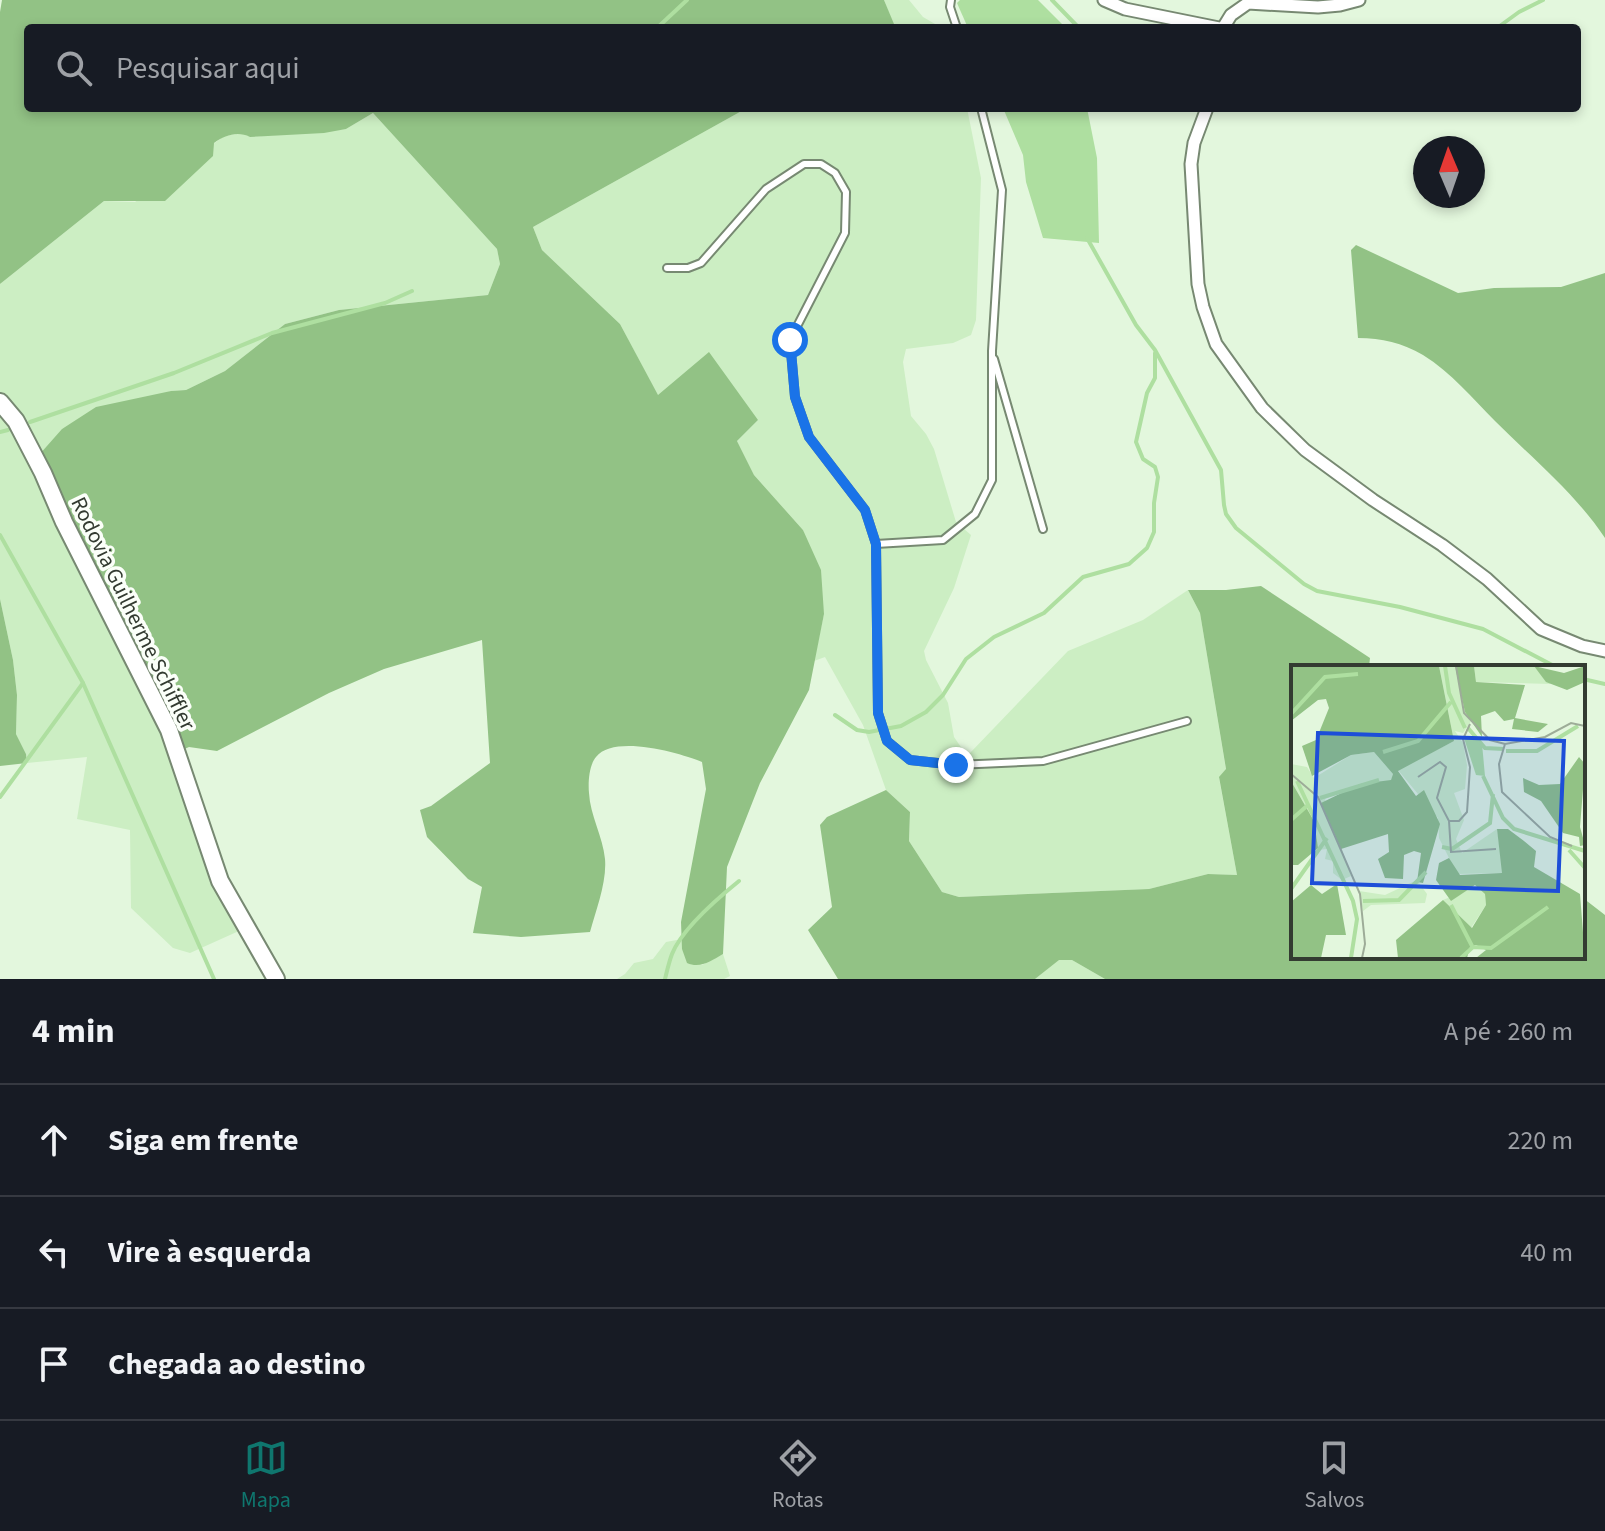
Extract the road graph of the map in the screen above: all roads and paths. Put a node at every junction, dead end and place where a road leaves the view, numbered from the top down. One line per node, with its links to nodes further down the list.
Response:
1 (951, 0): 4 (lane)
2 (1104, 0): 5 (street)
3 (1359, 0): 6 (street)
4 (956, 24)
5 (1201, 24)
6 (1224, 24)
7 (982, 112): 10 (lane)
8 (1206, 112): 14 (street)
9 (667, 268): 13 (lane)
10 (992, 351): 12 (lane); 13 (lane)
11 (0, 402): 16 (street, Rodovia Guilherme Schiffler)
12 (1043, 529)
13 (876, 544): 15 (lane)
14 (1605, 651)
15 (1187, 721)
16 (276, 979)

